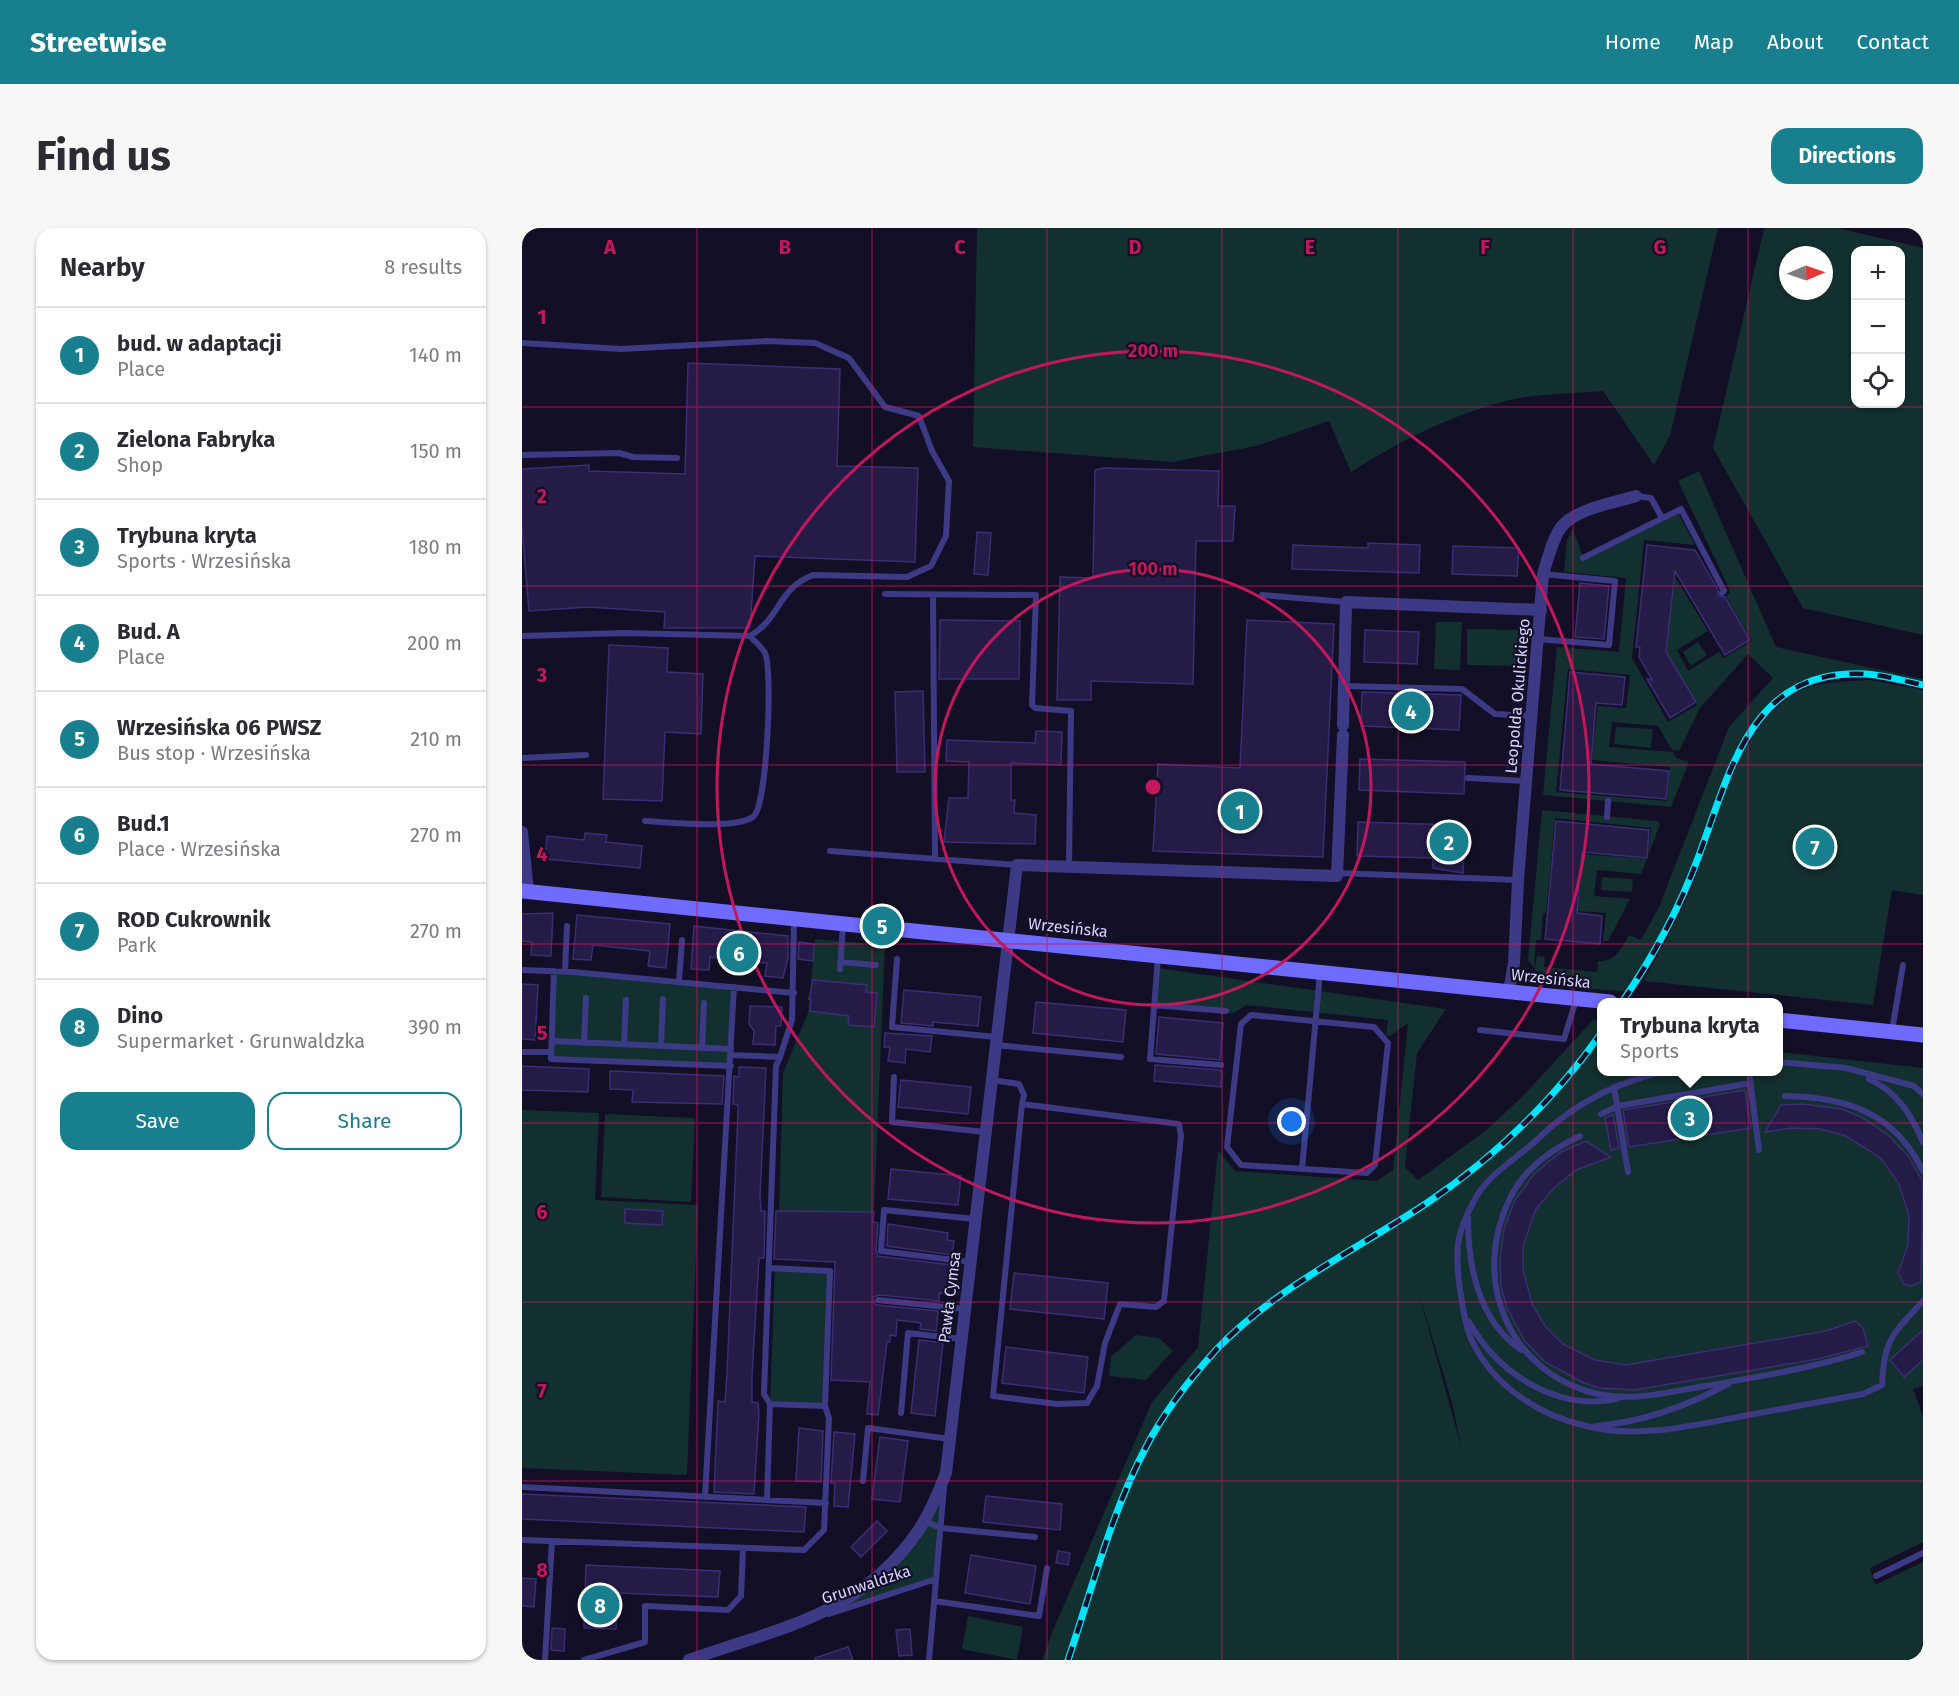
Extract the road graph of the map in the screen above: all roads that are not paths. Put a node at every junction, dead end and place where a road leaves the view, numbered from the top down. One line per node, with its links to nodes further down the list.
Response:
1 (522, 343): 15 (lane)
2 (522, 455): 3 (lane)
3 (676, 458)
4 (1636, 496): 5 (lane); 7 (street)
5 (1662, 518): 6 (lane); 8 (lane)
6 (1583, 558)
7 (1543, 574): 13 (street); 16 (lane)
8 (1722, 593)
9 (885, 594): 10 (lane)
10 (933, 595): 28 (lane); 30 (lane)
11 (1262, 595): 12 (lane, Leopolda Okulickiego)
12 (1346, 602): 13 (street, Leopolda Okulickiego); 17 (street)
13 (1541, 610): 16 (street, Leopolda Okulickiego)
14 (522, 636): 15 (lane)
15 (750, 636): 25 (lane)
16 (1538, 639): 18 (street, Leopolda Okulickiego)
17 (1344, 686): 18 (lane); 31 (street)
18 (1532, 716): 22 (street, Leopolda Okulickiego)
19 (586, 755): 20 (lane)
20 (522, 758)
21 (1468, 778): 22 (lane)
22 (1526, 781): 32 (street, Leopolda Okulickiego)
23 (1608, 801): 24 (lane)
24 (1606, 817)
25 (645, 821)
26 (522, 832): 33 (street)
27 (830, 851): 28 (lane)
28 (935, 858): 29 (lane)
29 (1017, 865): 30 (street); 37 (street, Pawła Cymsa)
30 (1069, 866): 31 (street)
31 (1338, 873): 32 (lane)
32 (1518, 880): 51 (street, Leopolda Okulickiego)
33 (525, 891): 34 (street, Wrzesińska)
34 (794, 917): 35 (street, Wrzesińska); 52 (lane)
35 (844, 922): 37 (street, Wrzesińska); 41 (lane)
36 (567, 926): 47 (lane)
37 (1008, 939): 39 (street, Wrzesińska); 67 (street, Pawła Cymsa)
38 (682, 940): 49 (lane)
39 (1158, 955): 48 (street, Wrzesińska); 59 (lane)
40 (897, 959): 67 (lane)
41 (840, 962): 42 (lane); 44 (lane)
42 (876, 965)
43 (1903, 965): 64 (lane)
44 (840, 969)
45 (522, 970): 46 (lane)
46 (554, 971): 47 (lane); 66 (lane)
47 (565, 972): 49 (lane)
48 (1320, 972): 51 (street, Wrzesińska); 62 (lane)
49 (679, 982): 50 (lane)
50 (734, 987): 52 (lane); 73 (lane)
51 (1509, 991): 55 (street, Wrzesińska)
52 (794, 993): 75 (lane)
53 (586, 998): 68 (lane)
54 (663, 999): 70 (lane)
55 (1576, 999): 57 (street, Wrzesińska); 63 (lane)
56 (626, 1000): 69 (lane)
57 (1597, 1001)
58 (704, 1003): 71 (lane)
59 (1154, 1005): 60 (lane); 78 (lane)
60 (1226, 1011)
61 (1783, 1020): 64 (street)
62 (1315, 1022): 96 (lane); 96 (lane); 96 (lane)
63 (1480, 1030)
64 (1892, 1032): 65 (street)
65 (1923, 1035)
66 (552, 1041): 68 (lane); 74 (lane)
67 (996, 1041): 76 (lane); 84 (street, Pawła Cymsa)
68 (584, 1043): 69 (lane)
69 (624, 1044): 70 (lane)
70 (661, 1046): 71 (lane)
71 (702, 1048): 73 (lane)
72 (522, 1052): 74 (lane)
73 (731, 1052): 75 (lane); 79 (lane)
74 (551, 1056): 79 (lane)
75 (780, 1057): 102 (lane)
76 (1121, 1057)
77 (1783, 1062): 80 (lane)
78 (1221, 1065)
79 (731, 1066): 120 (lane)
80 (1846, 1068): 87 (lane); 94 (lane)
81 (1647, 1076): 86 (lane)
82 (1749, 1076): 85 (lane)
83 (894, 1077): 92 (lane)
84 (991, 1080): 89 (lane); 92 (street, Pawła Cymsa)
85 (1750, 1083): 90 (lane); 95 (lane)
86 (1614, 1087): 90 (lane); 99 (lane)
87 (1923, 1094)
88 (1785, 1096): 97 (lane)
89 (1022, 1104): 89 (lane)
90 (1618, 1106): 91 (lane); 98 (lane)
91 (1601, 1114)
92 (985, 1132): 100 (street, Pawła Cymsa)
93 (1580, 1136): 108 (lane)
94 (1923, 1142)
95 (1759, 1150)
96 (1302, 1169)
97 (1923, 1171)
98 (1628, 1172)
99 (1468, 1217): 106 (lane); 108 (lane)
100 (975, 1219): 101 (street, Pawła Cymsa); 101 (lane)
101 (970, 1262): 105 (street, Pawła Cymsa)
102 (769, 1268): 112 (lane); 113 (lane)
103 (878, 1300): 105 (lane)
104 (1923, 1301): 115 (lane)
105 (965, 1309): 107 (street, Pawła Cymsa)
106 (1463, 1311): 111 (lane); 115 (lane)
107 (961, 1339): 114 (lane); 116 (street, Pawła Cymsa)
108 (1524, 1351): 111 (lane)
109 (1862, 1353): 110 (lane)
110 (1735, 1381): 111 (lane); 115 (lane)
111 (1622, 1398)
112 (770, 1404): 113 (lane); 121 (lane)
113 (825, 1406): 122 (lane)
114 (901, 1413)
115 (1587, 1426)
116 (950, 1439): 117 (street, Pawła Cymsa); 118 (lane)
117 (946, 1473): 123 (street, Grunwaldzka); 124 (lane, Pawła Cymsa)
118 (863, 1481)
119 (522, 1487): 120 (lane)
120 (705, 1497): 121 (lane)
121 (767, 1500): 122 (lane)
122 (826, 1503): 128 (lane)
123 (924, 1521): 124 (lane); 134 (street, Grunwaldzka)
124 (941, 1528): 125 (lane); 132 (lane, Pawła Cymsa)
125 (1035, 1537)
126 (522, 1540): 127 (lane)
127 (552, 1541): 128 (lane); 135 (lane)
128 (743, 1549): 136 (lane)
129 (1923, 1553): 131 (lane)
130 (1047, 1568): 133 (lane)
131 (1876, 1576)
132 (936, 1579): 133 (lane, Pawła Cymsa); 134 (lane, Grunwaldzka)
133 (934, 1601): 138 (lane, Pawła Cymsa)
134 (806, 1621): 137 (street, Grunwaldzka)
135 (545, 1660)
136 (584, 1660)
137 (689, 1660)
138 (929, 1660)

